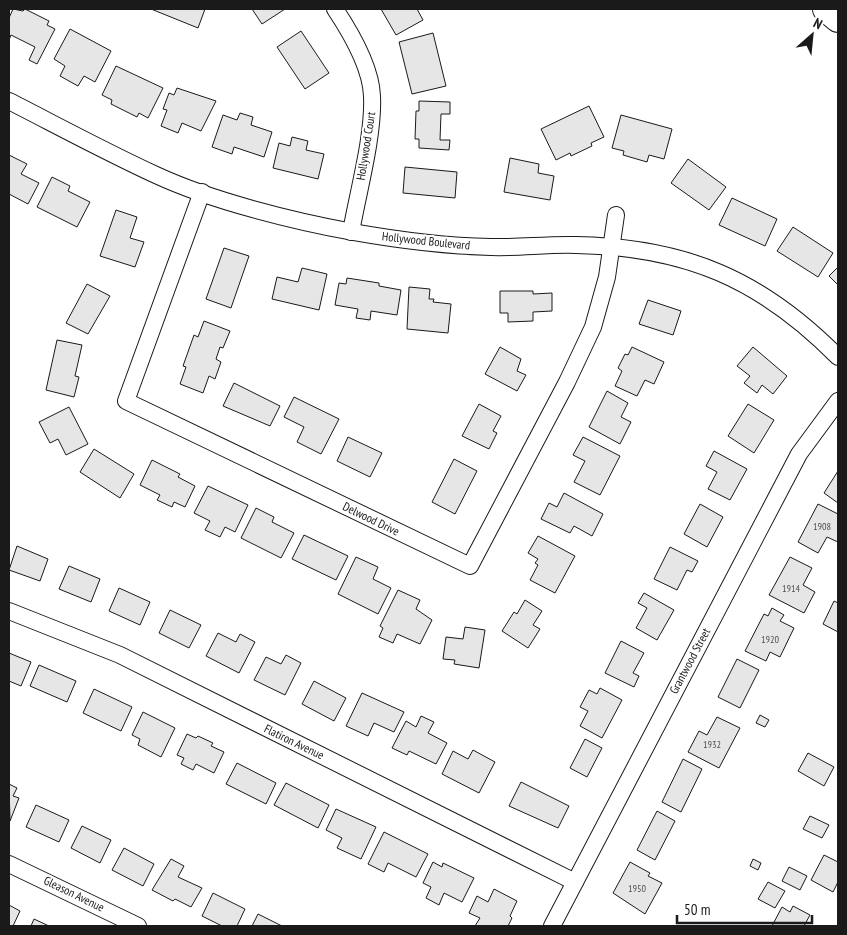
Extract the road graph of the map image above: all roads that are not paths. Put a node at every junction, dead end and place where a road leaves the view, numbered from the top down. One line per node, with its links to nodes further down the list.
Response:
1 (335, 9): 7 (street, Hollywood Court)
2 (826, 9): 3 (main road)
3 (838, 19)
4 (9, 101): 5 (street, Hollywood Boulevard)
5 (202, 192): 7 (street, Hollywood Boulevard); 8 (street, Delwood Drive)
6 (616, 215): 8 (street, Delwood Drive)
7 (351, 232): 8 (street, Hollywood Boulevard)
8 (612, 247): 9 (street, Hollywood Boulevard)
9 (838, 357)
10 (838, 401): 13 (street, Grantwood Street)
11 (9, 611): 13 (street, Flatiron Avenue)
12 (9, 864): 14 (street, Gleason Avenue)
13 (575, 882): 15 (street, Grantwood Street)
14 (138, 926)
15 (552, 926)

